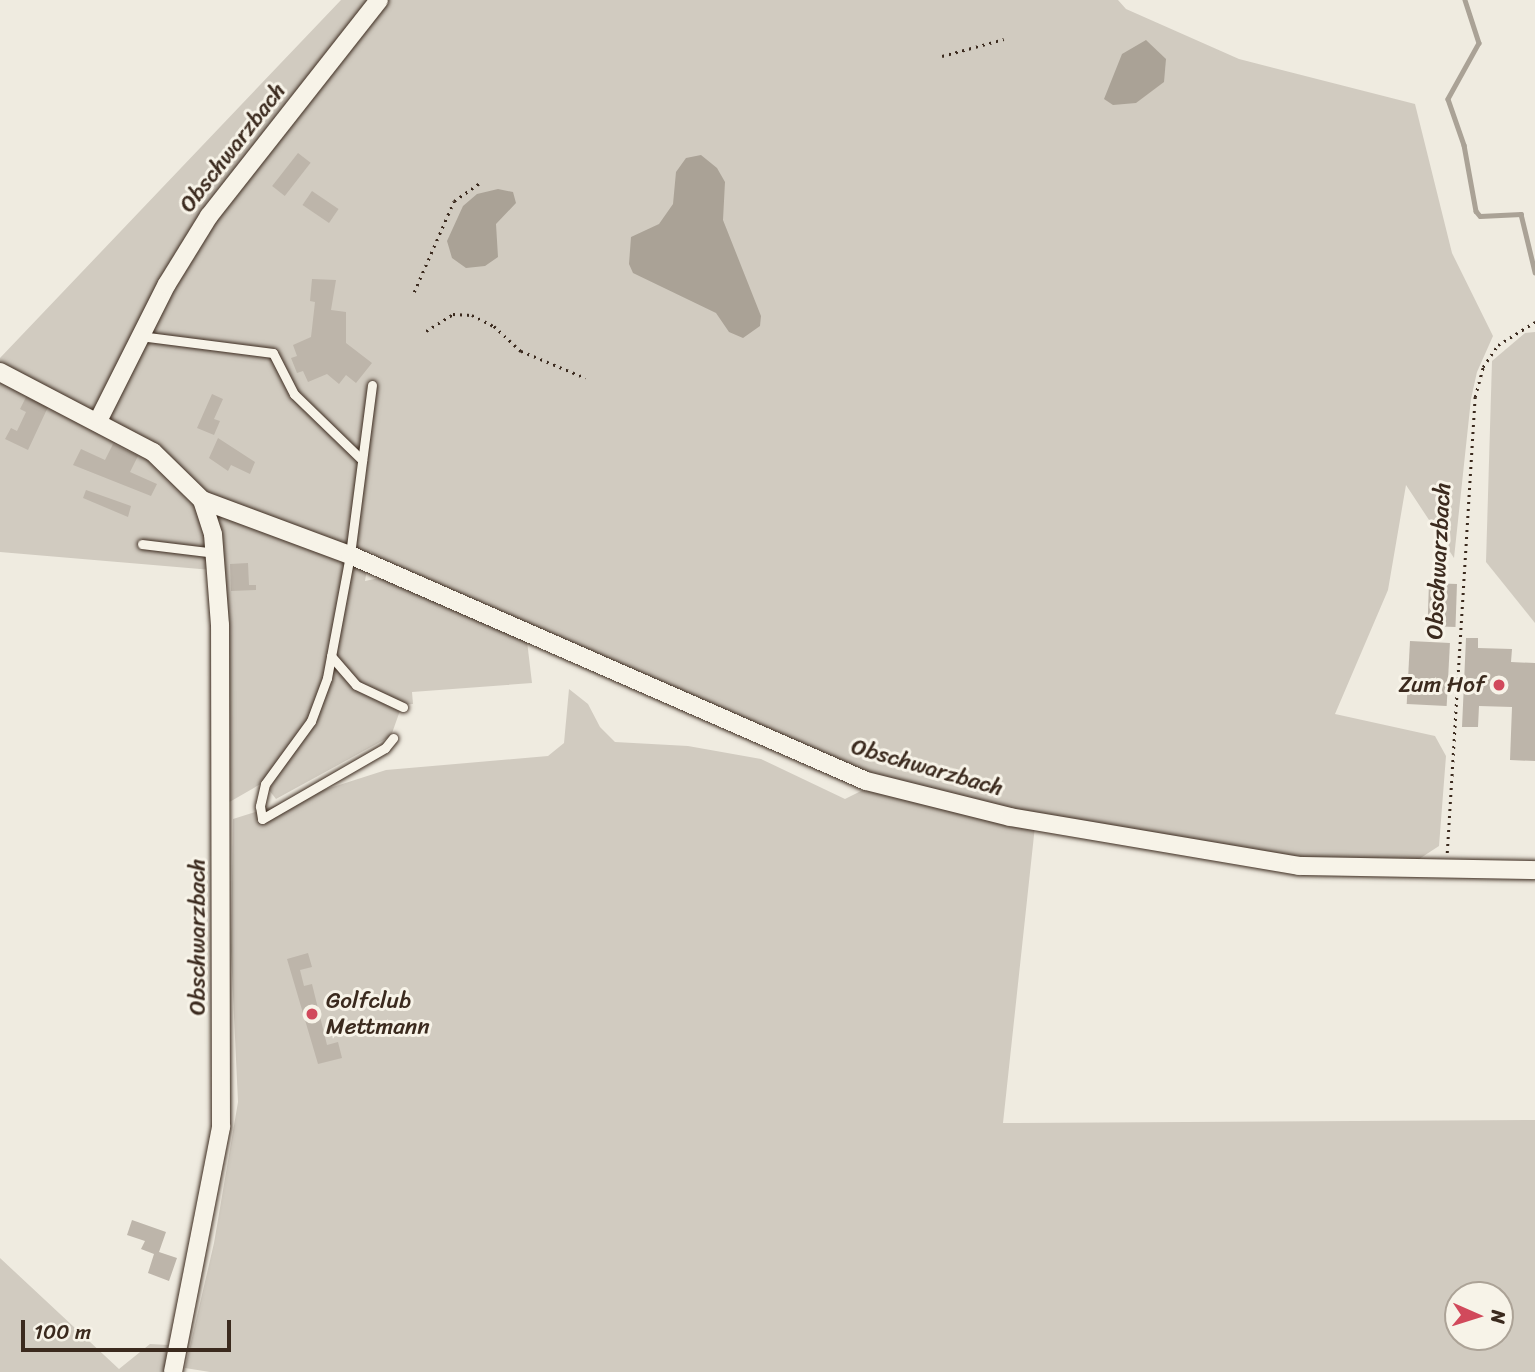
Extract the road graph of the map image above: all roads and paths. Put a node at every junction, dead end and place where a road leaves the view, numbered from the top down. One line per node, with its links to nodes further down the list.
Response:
1 (379, 0): 8 (street, Obschwarzbach)
2 (1004, 39): 3 (path)
3 (943, 56)
4 (481, 182): 5 (path)
5 (414, 292)
6 (1535, 322): 21 (path, Obschwarzbach)
7 (426, 331): 10 (path)
8 (139, 336): 12 (street, Obschwarzbach); 13 (lane)
9 (0, 372): 12 (street, Obschwarzbach)
10 (586, 379)
11 (372, 385): 13 (lane)
12 (98, 421): 14 (street, Obschwarzbach)
13 (362, 460): 17 (lane)
14 (202, 500): 16 (street, Obschwarzbach); 17 (street, Obschwarzbach)
15 (142, 544): 16 (lane)
16 (215, 553): 23 (street, Obschwarzbach)
17 (350, 555): 18 (lane); 21 (street, Obschwarzbach)
18 (331, 656): 19 (lane); 20 (lane)
19 (403, 707)
20 (393, 738)
21 (1446, 870): 22 (street, Obschwarzbach)
22 (1535, 870)
23 (173, 1372)

